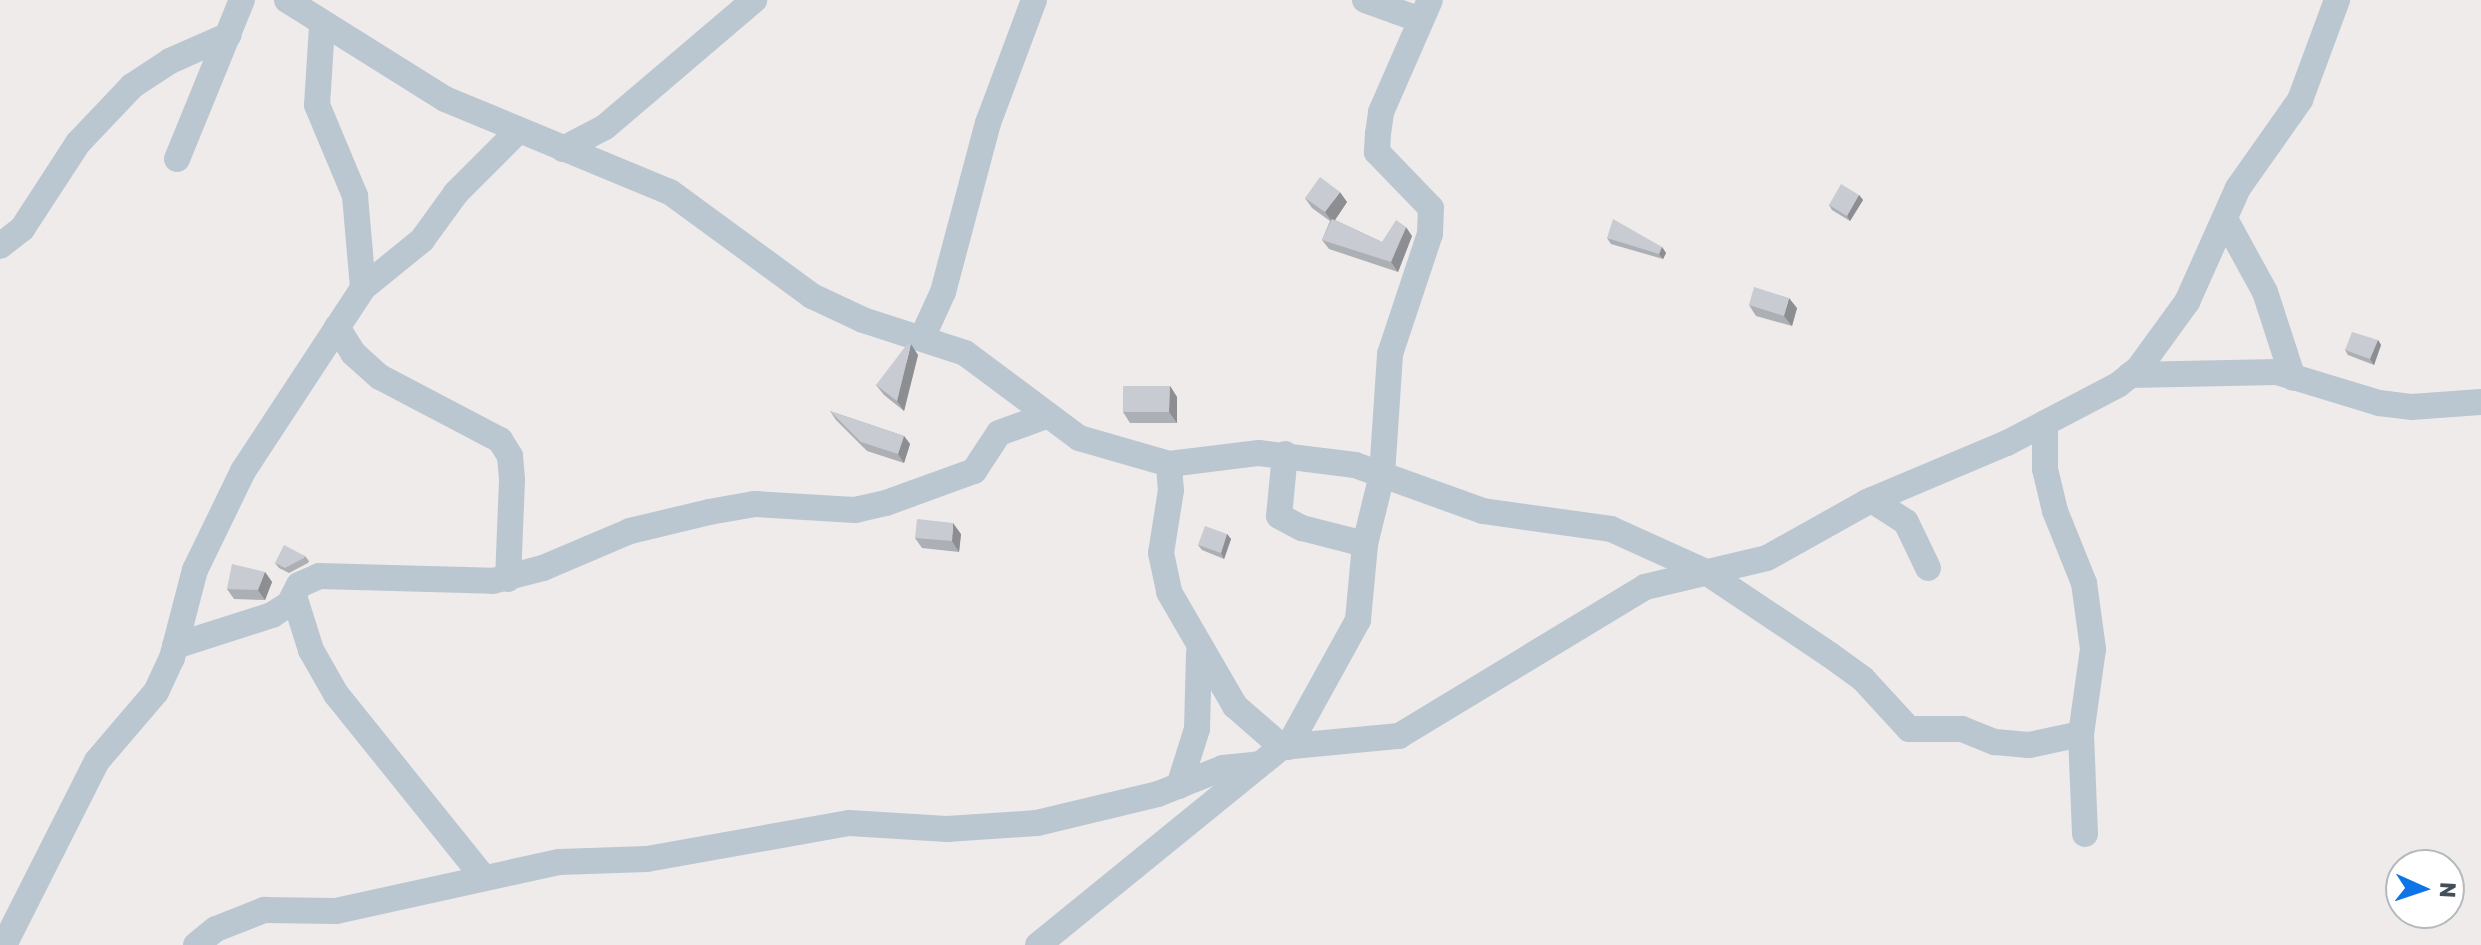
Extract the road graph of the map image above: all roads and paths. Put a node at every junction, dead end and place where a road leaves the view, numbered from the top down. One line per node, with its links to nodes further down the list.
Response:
1 (242, 0): 9 (street)
2 (287, 0): 8 (street)
3 (754, 0): 11 (street)
4 (1034, 0): 17 (street)
5 (1365, 0): 7 (street)
6 (2337, 0): 13 (street)
7 (1425, 10): 25 (street)
8 (322, 26): 10 (street); 15 (street)
9 (229, 35): 12 (street); 14 (street)
10 (518, 131): 11 (street); 15 (street)
11 (563, 149): 17 (street)
12 (177, 159)
13 (2225, 219): 18 (street); 19 (street)
14 (0, 246)
15 (363, 288): 16 (street)
16 (337, 327): 30 (street); 33 (street)
17 (922, 338): 21 (street)
18 (2130, 375): 19 (street); 22 (street)
19 (2293, 378): 20 (street)
20 (2481, 402)
21 (1046, 416): 24 (street); 30 (street)
22 (2045, 423): 26 (street); 34 (street)
23 (1285, 454): 24 (street); 25 (street); 27 (street)
24 (1169, 464): 32 (street)
25 (1382, 475): 27 (street); 29 (street)
26 (1872, 500): 28 (street); 29 (street)
27 (1365, 544): 35 (street)
28 (1928, 568)
29 (1706, 572): 34 (street); 35 (street)
30 (508, 579): 31 (street)
31 (294, 596): 33 (street); 39 (street)
32 (1199, 641): 35 (street); 37 (street)
33 (175, 646): 40 (street)
34 (2081, 734): 38 (street)
35 (1285, 747): 36 (street)
36 (1260, 764): 37 (street); 42 (street)
37 (1179, 786): 39 (street)
38 (2085, 834)
39 (483, 877): 41 (street)
40 (4, 945)
41 (196, 945)
42 (1038, 945)

